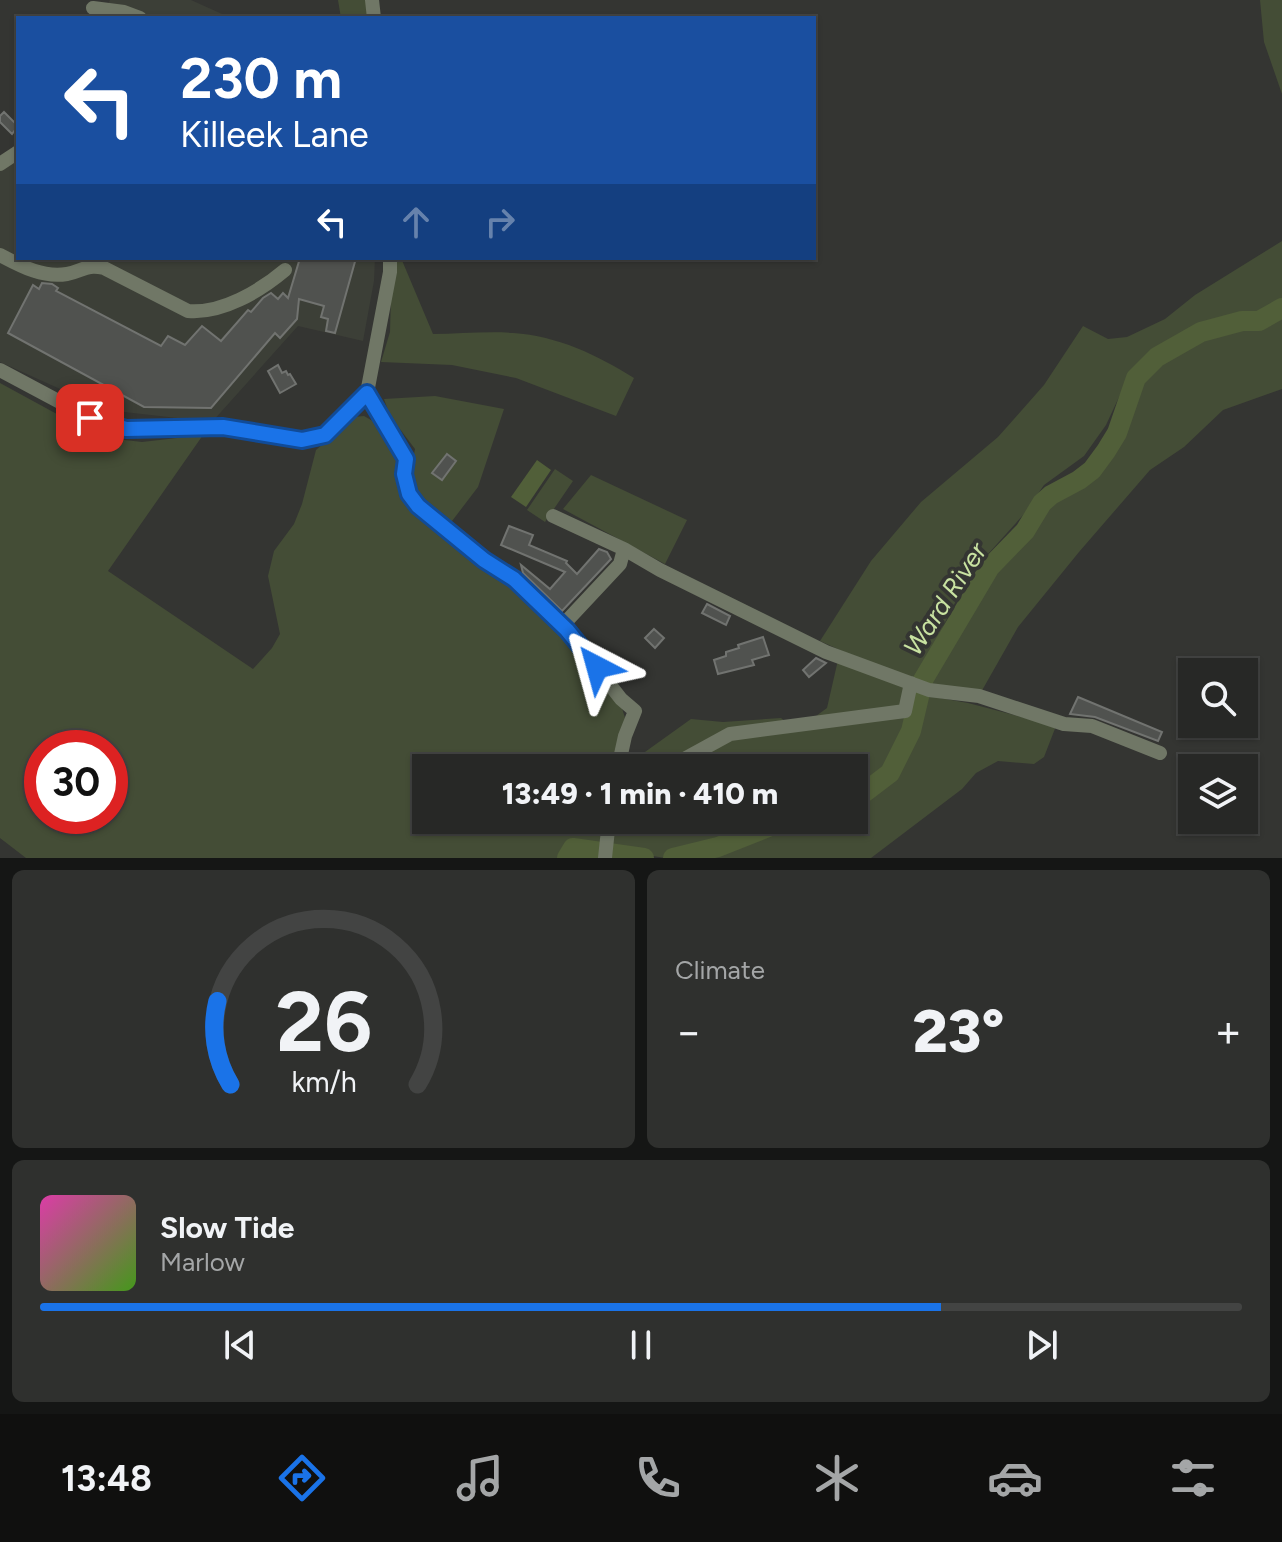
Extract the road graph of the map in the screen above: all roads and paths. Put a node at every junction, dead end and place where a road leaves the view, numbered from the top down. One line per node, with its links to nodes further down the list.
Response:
1 (93, 9): 2 (street)
2 (130, 16)
3 (1, 256): 5 (street)
4 (390, 260): 7 (street)
5 (285, 270)
6 (0, 370): 7 (street)
7 (367, 393): 10 (street)
8 (553, 516): 9 (street)
9 (624, 549): 10 (street); 11 (street)
10 (562, 626): 15 (street)
11 (919, 686): 12 (street); 14 (street)
12 (905, 711): 13 (street); 16 (street)
13 (901, 727)
14 (1160, 753)
15 (621, 754)
16 (694, 754)
17 (608, 834): 18 (street)
18 (605, 858)

